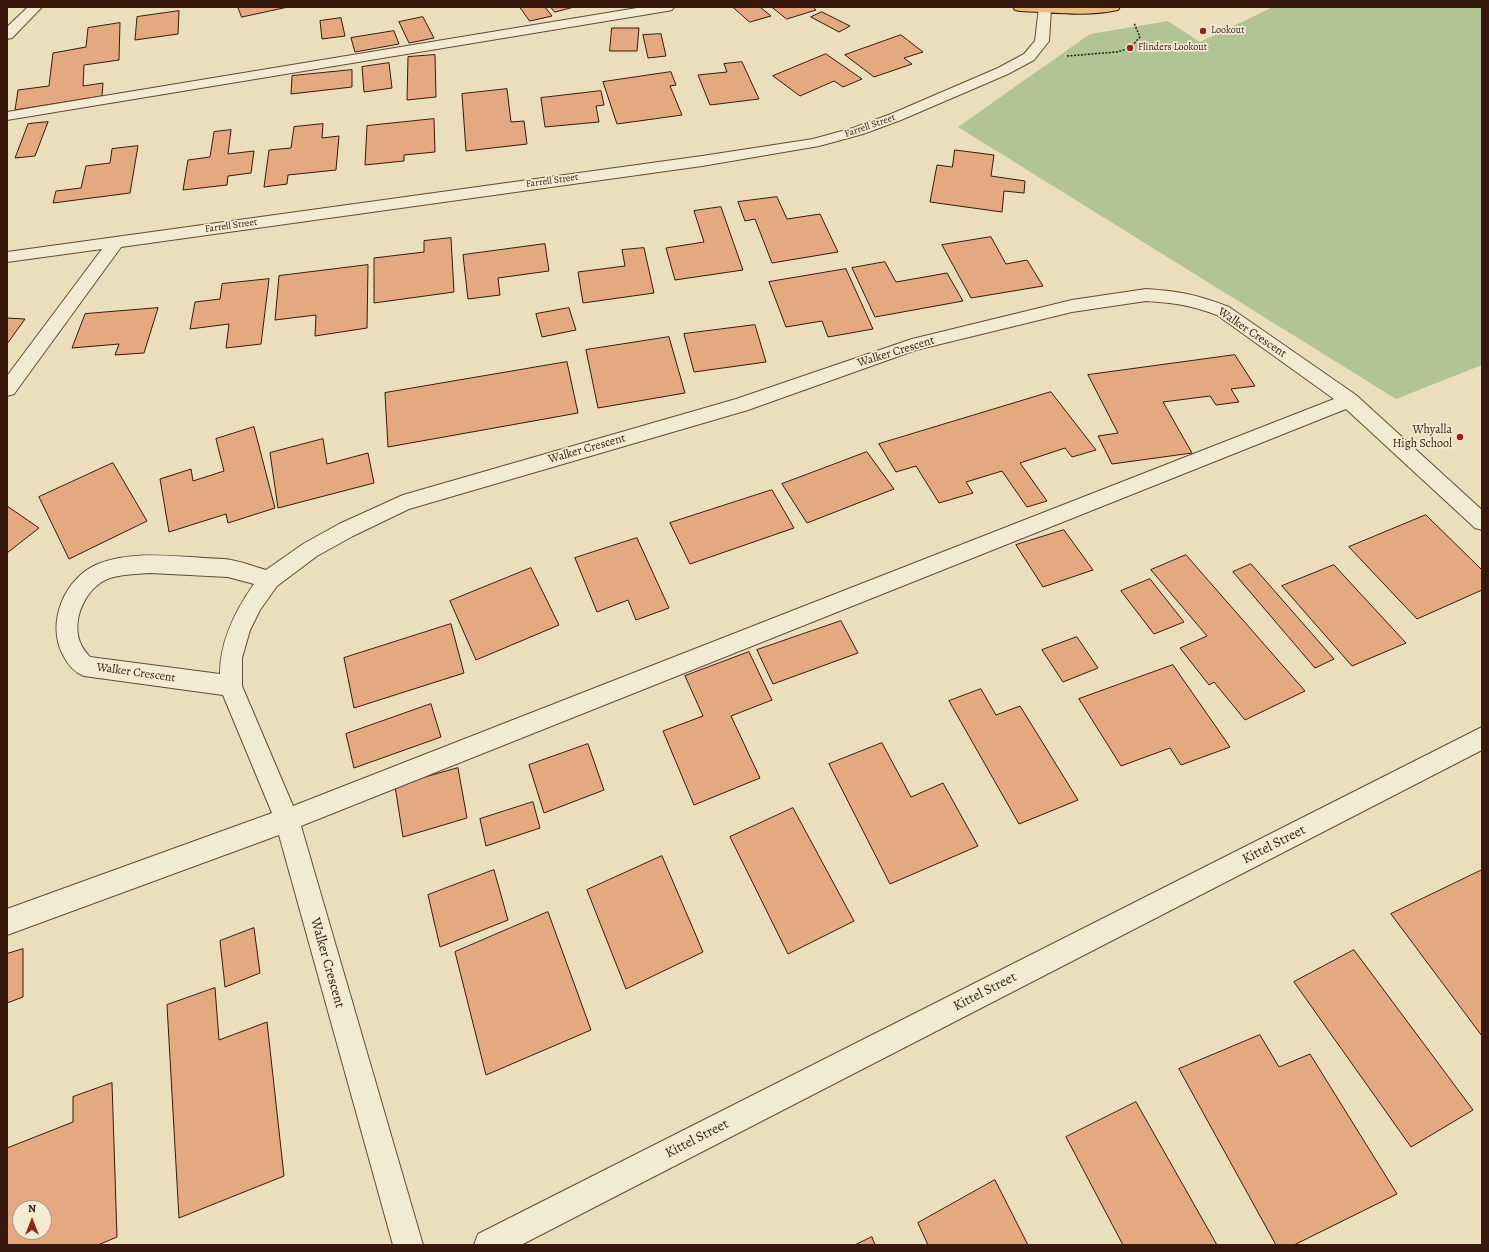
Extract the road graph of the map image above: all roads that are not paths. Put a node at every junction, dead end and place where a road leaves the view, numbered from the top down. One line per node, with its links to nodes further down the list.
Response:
1 (35, 7): 6 (street)
2 (667, 7): 7 (street)
3 (1020, 7): 5 (main road)
4 (1113, 7): 5 (main road)
5 (1044, 9): 8 (street, Farrell Street)
6 (7, 35)
7 (7, 116)
8 (116, 242): 9 (street, Farrell Street); 10 (street)
9 (7, 257)
10 (7, 389)
11 (1349, 400): 12 (street, Walker Crescent); 13 (street, Walker Crescent); 16 (street)
12 (1482, 522)
13 (269, 580): 14 (street, Walker Crescent); 14 (street, Walker Crescent)
14 (231, 686): 16 (street, Walker Crescent)
15 (1482, 738): 19 (street, Kittel Street)
16 (287, 820): 17 (street); 18 (street, Walker Crescent)
17 (7, 922)
18 (408, 1245)
19 (489, 1245)

